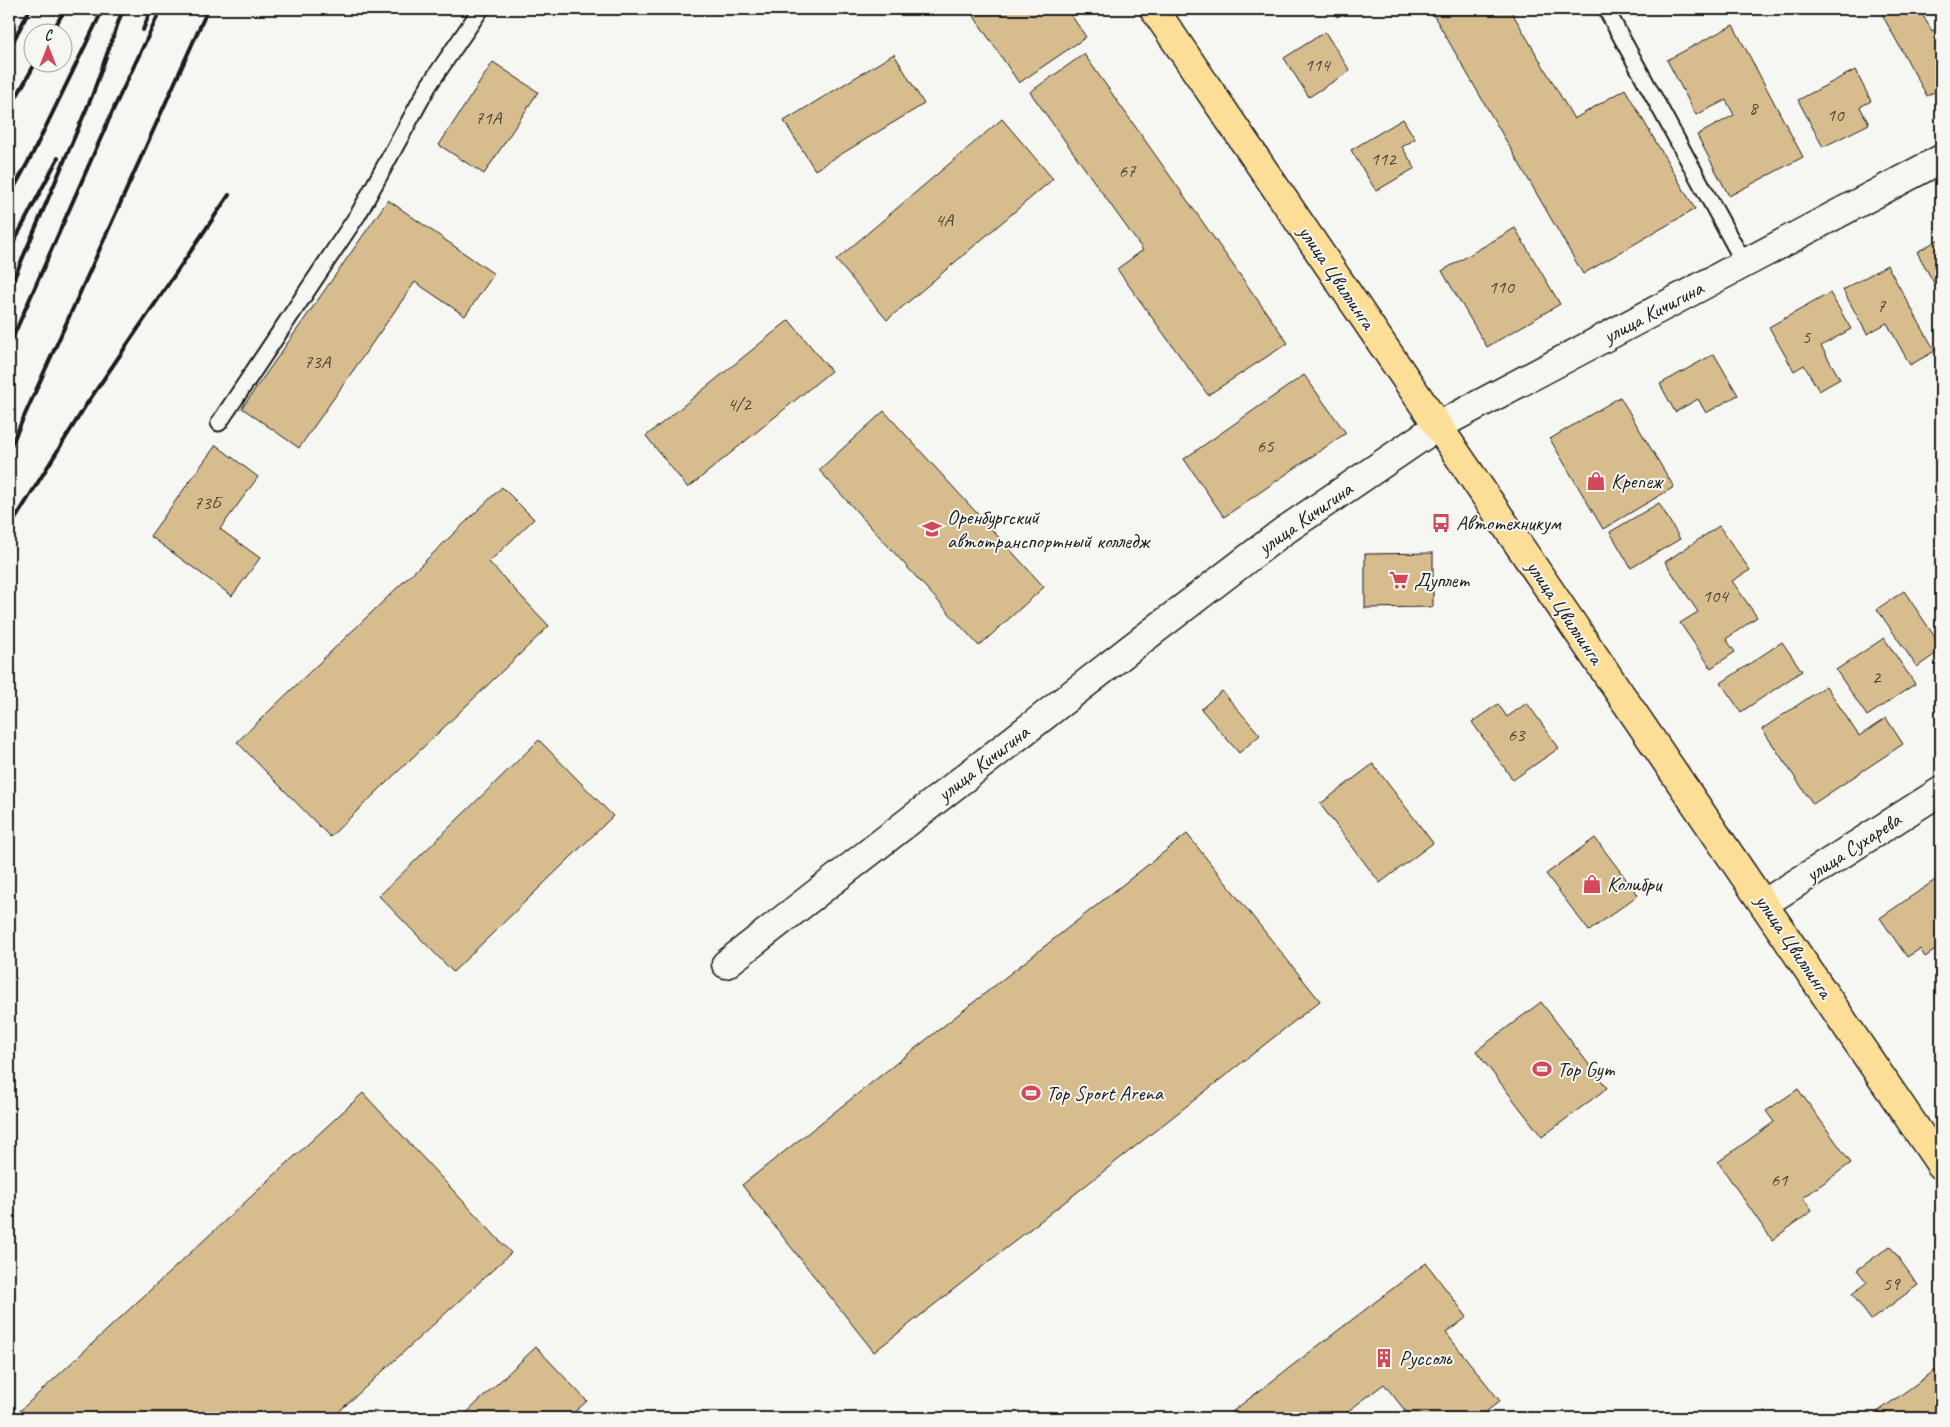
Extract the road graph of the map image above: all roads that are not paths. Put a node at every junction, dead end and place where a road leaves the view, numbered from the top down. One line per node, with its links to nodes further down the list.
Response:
1 (481, 9): 6 (lane)
2 (1154, 9): 7 (main road, улица Цвиллинга)
3 (1606, 9): 5 (lane)
4 (1941, 159): 5 (street, улица Кичигина)
5 (1744, 264): 7 (street, улица Кичигина)
6 (219, 423)
7 (1438, 426): 9 (main road, улица Цвиллинга); 10 (street, улица Кичигина)
8 (1941, 791): 9 (street, улица Сухарева)
9 (1765, 903): 11 (main road, улица Цвиллинга)
10 (726, 964)
11 (1941, 1165)

